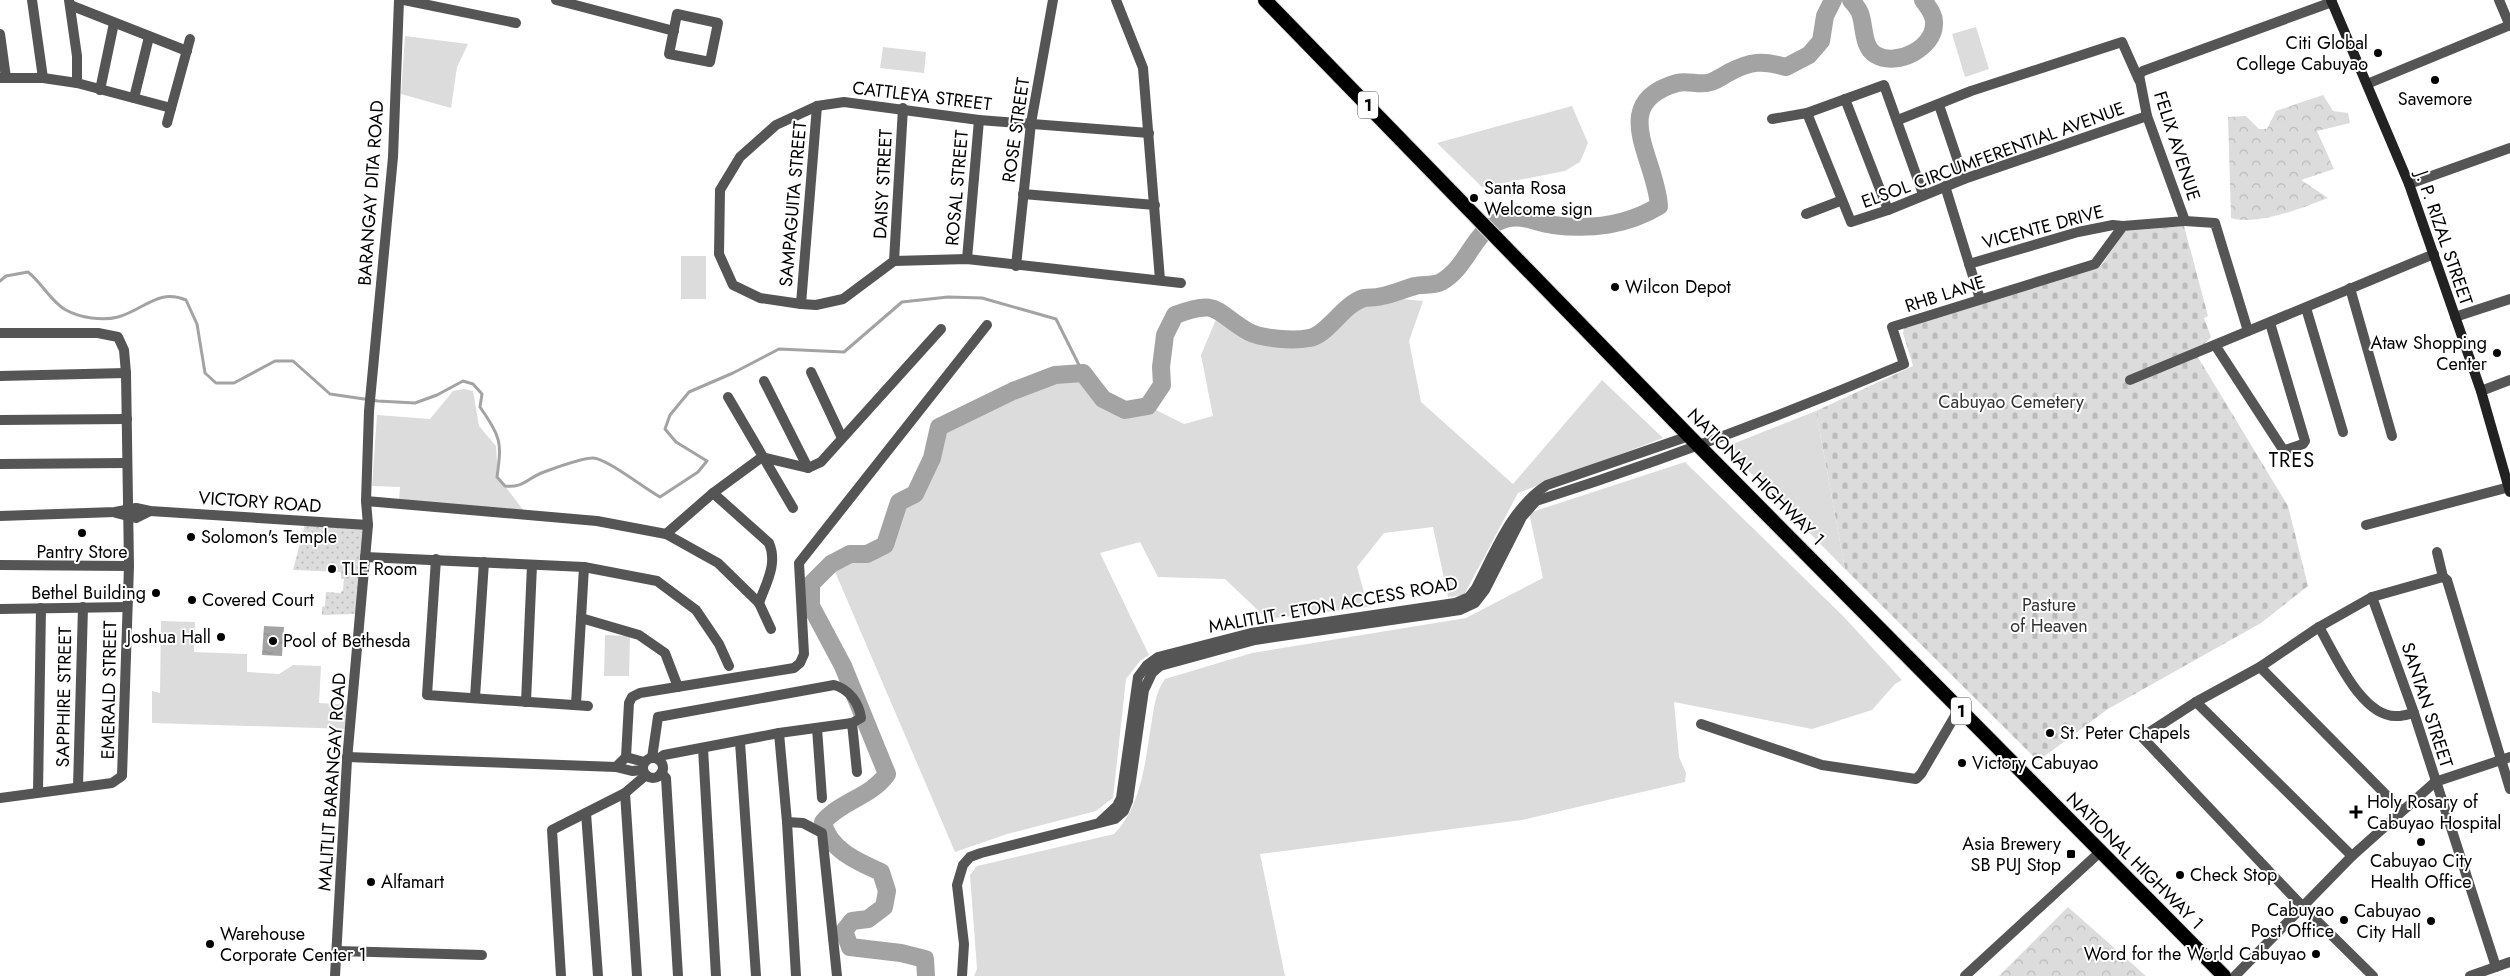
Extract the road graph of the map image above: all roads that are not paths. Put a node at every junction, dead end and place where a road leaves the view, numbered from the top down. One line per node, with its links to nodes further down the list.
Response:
1 (32, 0): 20 (street)
2 (398, 0): 78 (street, BARANGAY DITA ROAD)
3 (404, 0): 12 (street)
4 (556, 0): 14 (street)
5 (1053, 0): 37 (street, ROSE STREET)
6 (1116, 0): 38 (street)
7 (1265, 0): 84 (highway, NATIONAL HIGHWAY 1 / 1)
8 (2499, 0): 13 (street)
9 (2332, 1): 21 (street); 23 (main road, J. P. RIZAL STREET)
10 (69, 3): 11 (street); 22 (street)
11 (114, 23): 16 (street); 24 (street)
12 (516, 23)
13 (2510, 25): 23 (street)
14 (674, 31): 14 (street)
15 (0, 34): 19 (street)
16 (149, 37): 18 (street); 25 (street)
17 (190, 39): 18 (street)
18 (187, 51): 29 (street)
19 (3, 78): 20 (street)
20 (43, 78): 22 (street)
21 (2139, 80): 27 (street, FELIX AVENUE); 32 (street, FELIX AVENUE)
22 (77, 83): 24 (street)
23 (2367, 84): 41 (main road, J. P. RIZAL STREET)
24 (100, 90): 25 (street)
25 (134, 98): 29 (street)
26 (1845, 99): 31 (street); 35 (street); 47 (street)
27 (1939, 105): 35 (street); 40 (street)
28 (817, 106): 30 (street, CATTLEYA STREET); 61 (street, SAMPAGUITA STREET); 61 (street, CATTLEYA STREET)
29 (171, 108): 36 (street)
30 (903, 108): 34 (street, CATTLEYA STREET); 53 (street, DAISY STREET)
31 (1807, 113): 33 (street); 45 (street)
32 (2147, 116): 40 (street, ELSOL CIRCUMFERENTIAL AVENUE); 49 (street, FELIX AVENUE)
33 (1772, 119)
34 (979, 120): 37 (street, CATTLEYA STREET); 52 (street, ROSAL STREET)
35 (1898, 120): 44 (street)
36 (167, 123)
37 (1030, 123): 38 (street, CATTLEYA STREET); 43 (street, ROSE STREET)
38 (1149, 133): 46 (street)
39 (2510, 148): 41 (street)
40 (1964, 179): 42 (street, ELSOL CIRCUMFERENTIAL AVENUE)
41 (2409, 184): 51 (main road, J. P. RIZAL STREET)
42 (1945, 186): 44 (street, ELSOL CIRCUMFERENTIAL AVENUE); 54 (street)
43 (1023, 194): 46 (street); 55 (street, ROSE STREET)
44 (1923, 194): 47 (street, ELSOL CIRCUMFERENTIAL AVENUE)
45 (1840, 201): 47 (street, ELSOL CIRCUMFERENTIAL AVENUE); 48 (street)
46 (1155, 205): 56 (street)
47 (1888, 210)
48 (1806, 214)
49 (2185, 221): 50 (street, VICENTE DRIVE); 67 (street, VICENTE DRIVE)
50 (2123, 226): 54 (street, VICENTE DRIVE); 59 (street, RHB LANE)
51 (2434, 254): 58 (street); 63 (main road, J. P. RIZAL STREET)
52 (967, 259): 53 (street); 55 (street)
53 (894, 261): 61 (street, CATTLEYA STREET)
54 (1969, 264): 59 (street)
55 (1016, 266): 56 (street)
56 (1160, 280): 57 (street)
57 (1182, 283)
58 (2350, 288): 62 (street); 82 (street)
59 (1980, 299): 84 (street, RHB LANE)
60 (2510, 299): 63 (street)
61 (801, 304)
62 (2306, 308): 64 (street); 81 (street)
63 (2455, 317): 76 (main road, J. P. RIZAL STREET)
64 (2270, 323): 67 (street); 69 (street)
65 (987, 325): 120 (street)
66 (941, 329): 83 (street)
67 (2248, 331): 69 (street)
68 (0, 333): 71 (street, EMERALD STREET)
69 (2215, 345): 73 (street)
70 (811, 372): 83 (street)
71 (126, 373): 72 (street); 79 (street, EMERALD STREET)
72 (0, 376)
73 (2130, 380)
74 (2510, 380): 76 (street)
75 (764, 381): 89 (street)
76 (2481, 391): 91 (main road, J. P. RIZAL STREET)
77 (728, 397): 85 (street)
78 (369, 411): 93 (street, MALITLIT BARANGAY ROAD)
79 (127, 419): 80 (street); 87 (street, EMERALD STREET)
80 (0, 420)
81 (2343, 432)
82 (2392, 436)
83 (842, 438): 89 (street)
84 (1694, 441): 86 (street, MALITLIT - ETON ACCESS ROAD); 90 (street, MALITLIT - ETON ACCESS ROAD); 126 (highway, NATIONAL HIGHWAY 1 / 1)
85 (762, 458): 89 (street); 92 (street); 94 (street)
86 (1615, 462): 90 (street); 150 (street, MALITLIT - ETON ACCESS ROAD)
87 (127, 463): 88 (street); 95 (street, EMERALD STREET)
88 (0, 464)
89 (808, 468)
90 (1622, 472): 150 (street, MALITLIT - ETON ACCESS ROAD)
91 (2509, 490): 98 (street)
92 (713, 493): 99 (street); 110 (street)
93 (366, 501): 97 (street, MALITLIT BARANGAY ROAD); 99 (street)
94 (793, 508)
95 (127, 513): 96 (street); 97 (street, VICTORY ROAD); 106 (street, EMERALD STREET)
96 (0, 516)
97 (368, 525): 101 (street, MALITLIT BARANGAY ROAD)
98 (2366, 525)
99 (666, 534): 110 (street)
100 (2438, 552): 108 (street)
101 (365, 557): 102 (street); 134 (street, MALITLIT BARANGAY ROAD)
102 (436, 559): 103 (street); 121 (street)
103 (484, 562): 105 (street); 121 (street)
104 (0, 565): 106 (street)
105 (532, 565): 107 (street); 122 (street)
106 (129, 566): 112 (street, EMERALD STREET)
107 (584, 567): 115 (street); 118 (street)
108 (2443, 577): 109 (street); 136 (street)
109 (2372, 597): 116 (street); 127 (street, SANTAN STREET)
110 (759, 602): 117 (street)
111 (83, 607): 112 (street); 113 (street); 142 (street, SAPPHIRE STREET)
112 (127, 607): 142 (street, EMERALD STREET)
113 (41, 608): 114 (street); 144 (street)
114 (0, 609)
115 (581, 618): 120 (street); 124 (street)
116 (2319, 627): 119 (street); 127 (street)
117 (771, 629)
118 (729, 666)
119 (2260, 667): 123 (street); 148 (street)
120 (678, 687): 135 (street)
121 (475, 697): 122 (street)
122 (526, 702): 124 (street)
123 (2196, 702): 153 (street); 154 (street)
124 (576, 704): 125 (street)
125 (588, 706)
126 (1959, 709): 129 (street); 152 (highway, NATIONAL HIGHWAY 1 / 1)
127 (2414, 713): 141 (street, SANTAN STREET)
128 (852, 723): 130 (street); 137 (street); 139 (street)
129 (1701, 724)
130 (818, 728): 131 (street); 147 (street)
131 (779, 734): 132 (street); 151 (street)
132 (740, 742): 133 (street); 165 (street)
133 (703, 748): 137 (street); 164 (street)
134 (347, 757): 138 (street); 155 (street, MALITLIT BARANGAY ROAD)
135 (626, 757): 137 (street); 138 (street)
136 (2505, 758): 141 (street); 143 (street)
137 (649, 765): 138 (street); 140 (street); 140 (street); 145 (street)
138 (616, 767)
139 (857, 772)
140 (661, 773): 163 (street)
141 (2435, 782): 148 (street); 158 (street, SANTAN STREET)
142 (78, 787): 144 (street)
143 (2510, 789)
144 (38, 792): 146 (street)
145 (625, 793): 149 (street); 162 (street)
146 (0, 798)
147 (822, 798)
148 (2401, 810): 153 (street)
149 (586, 812): 160 (street); 161 (street)
150 (1100, 821): 168 (street, MALITLIT - ETON ACCESS ROAD)
151 (787, 822): 166 (street); 167 (street)
152 (2100, 852): 169 (street); 170 (highway, NATIONAL HIGHWAY 1 / 1)
153 (2352, 856): 154 (street)
154 (2303, 907): 171 (street); 172 (street)
155 (337, 951): 156 (street); 159 (street, MALITLIT BARANGAY ROAD)
156 (482, 954)
157 (2510, 962): 158 (street)
158 (2496, 967): 173 (street)
159 (336, 976)
160 (561, 976)
161 (598, 976)
162 (636, 976)
163 (678, 976)
164 (716, 976)
165 (756, 976)
166 (796, 976)
167 (836, 976)
168 (962, 976)
169 (1964, 976)
170 (2224, 976)
171 (2235, 976)
172 (2372, 976)
173 (2470, 976)

